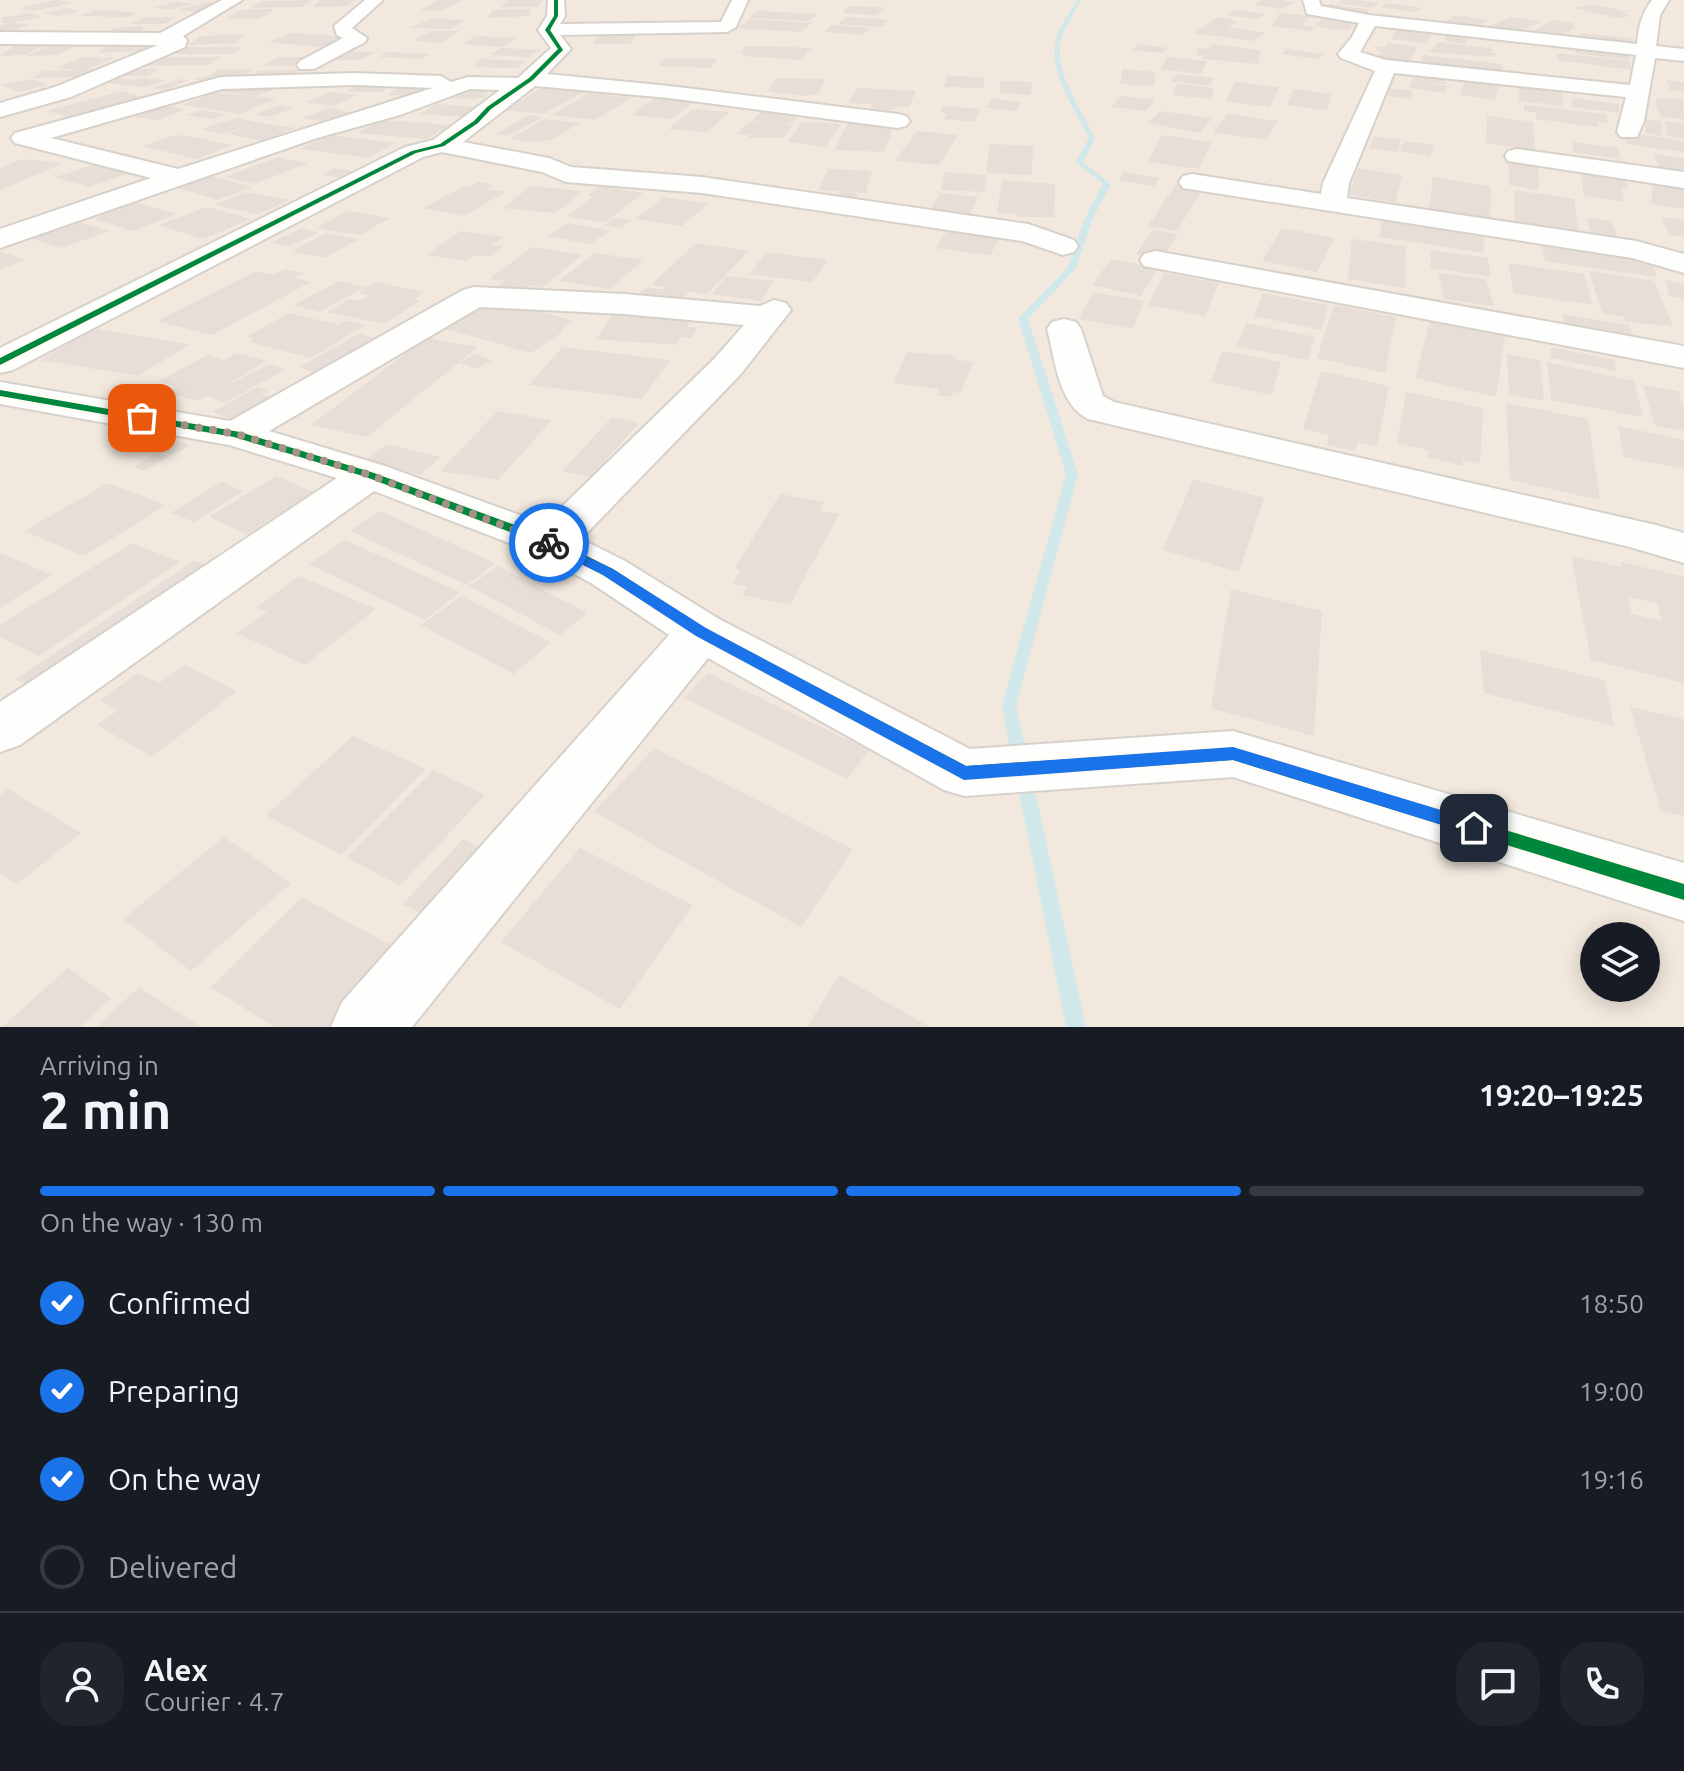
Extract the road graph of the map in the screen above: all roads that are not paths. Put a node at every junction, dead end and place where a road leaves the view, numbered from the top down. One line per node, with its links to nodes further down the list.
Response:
1 (234, 0): 10 (street)
2 (375, 0): 16 (street)
3 (556, 0): 8 (street)
4 (740, 0): 8 (street)
5 (1311, 0): 7 (street)
6 (1661, 0): 14 (street)
7 (1369, 20): 12 (street); 17 (street)
8 (547, 30): 19 (street)
9 (0, 38): 11 (street)
10 (165, 38): 11 (street); 22 (street)
11 (21, 39): 13 (street)
12 (1537, 39): 14 (street); 18 (street)
13 (0, 48)
14 (1645, 52): 15 (street); 21 (street)
15 (1684, 55)
16 (307, 65)
17 (1383, 66): 18 (street); 32 (street)
18 (1529, 80): 21 (street)
19 (527, 82): 20 (street); 23 (street); 27 (street)
20 (468, 83): 26 (street); 29 (street)
21 (1638, 92): 25 (street)
22 (0, 110)
23 (898, 121)
24 (0, 127): 26 (street)
25 (1629, 132)
26 (23, 138): 29 (street)
27 (442, 145): 34 (street); 39 (street)
28 (1517, 156): 30 (street)
29 (181, 178): 33 (street)
30 (1684, 180)
31 (1192, 182): 32 (street)
32 (1333, 203): 36 (street)
33 (0, 239)
34 (1063, 246)
35 (1155, 260): 38 (street)
36 (1684, 264)
37 (1064, 329): 44 (street)
38 (1684, 357)
39 (0, 362)
40 (0, 393): 41 (street)
41 (236, 434): 42 (street); 43 (street)
42 (370, 475): 43 (street); 46 (street)
43 (551, 543): 45 (street)
44 (1684, 548)
45 (701, 632): 47 (street); 48 (street)
46 (6, 717)
47 (1684, 892)
48 (367, 1027)

